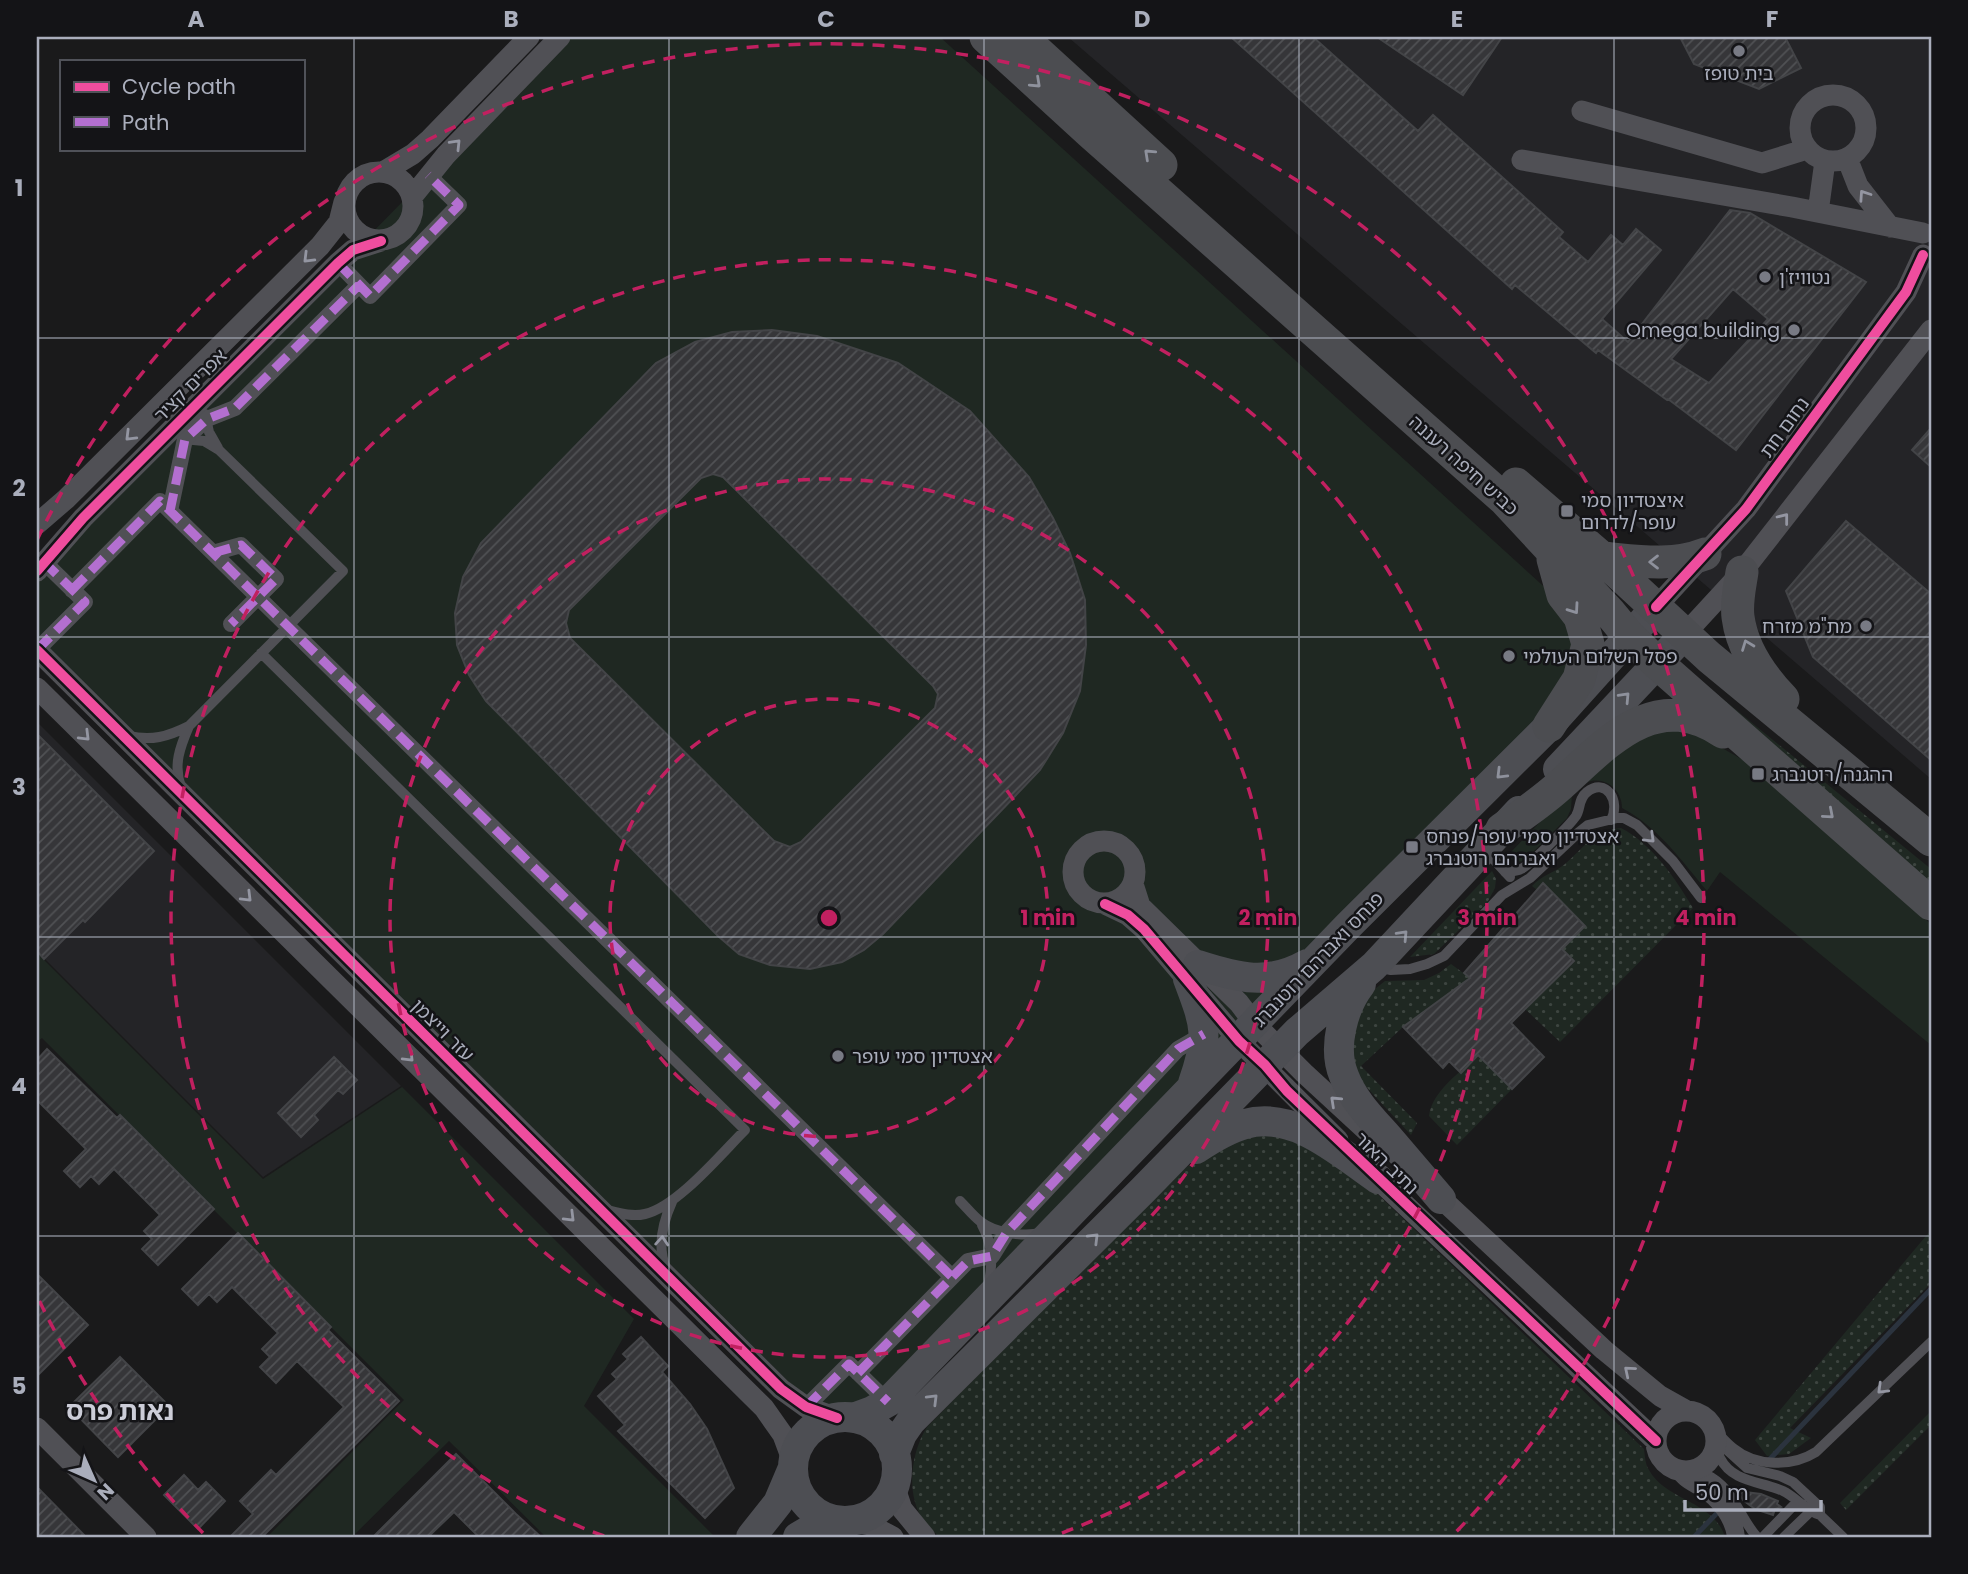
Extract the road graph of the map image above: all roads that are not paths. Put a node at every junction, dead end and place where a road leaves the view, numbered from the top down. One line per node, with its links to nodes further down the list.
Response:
1 (529, 37): 10 (street)
2 (560, 37): 11 (street, one-way to 2)
3 (986, 37): 28 (highway, כביש חיפה רעננה, one-way to 28)
4 (1023, 37): 31 (highway, כביש חיפה רעננה, one-way to 4)
5 (1582, 111): 6 (street)
6 (1807, 149): 7 (street); 9 (street)
7 (1847, 158): 9 (street); 15 (street, one-way to 7)
8 (1521, 160): 14 (street)
9 (1825, 161): 14 (street)
10 (383, 172): 12 (street); 13 (street)
11 (428, 175): 12 (street); 19 (street)
12 (412, 197): 16 (street)
13 (344, 202): 16 (street); 27 (street, אפרים קציר, one-way to 27)
14 (1818, 212): 15 (street)
15 (1890, 227): 17 (street)
16 (381, 241): 18 (street, אפרים קציר)
17 (1927, 245): 30 (street, נחום חת)
18 (338, 262): 19 (street); 21 (street, אפרים קציר)
19 (359, 285): 22 (street)
20 (1931, 330): 33 (street, one-way to 20)
21 (210, 390): 22 (lane); 24 (street, אפרים קציר)
22 (207, 419): 23 (street); 25 (lane)
23 (185, 439): 24 (lane); 25 (lane); 26 (street)
24 (154, 447): 32 (street, אפרים קציר)
25 (219, 450): 38 (lane)
26 (170, 511): 29 (street); 34 (street)
27 (37, 524)
28 (1549, 547): 40 (highway, כביש חיפה רעננה); 46 (highway, one-way to 46)
29 (213, 553): 35 (street); 35 (street)
30 (1706, 554): 31 (highway, one-way to 31); 36 (street, נחום חת)
31 (1602, 558): 36 (highway, כביש חיפה רעננה)
32 (40, 567): 34 (street)
33 (1742, 572): 39 (street); 51 (highway, one-way to 33)
34 (72, 590): 41 (street)
35 (258, 597): 37 (street); 38 (street)
36 (1656, 607): 39 (highway, כביש חיפה רעננה); 40 (main road, פנחס ואברהם רוטנברג)
37 (231, 624)
38 (288, 626): 42 (lane); 77 (street)
39 (1684, 635): 43 (main road, פנחס ואברהם רוטנברג); 53 (highway, כביש חיפה רעננה)
40 (1629, 636): 43 (highway, כביש חיפה רעננה); 46 (main road, פנחס ואברהם רוטנברג)
41 (37, 650): 47 (street, עזר וייצמן)
42 (261, 653): 45 (lane); 71 (lane)
43 (1657, 663): 48 (highway, כביש חיפה רעננה); 52 (main road, פנחס ואברהם רוטנברג, one-way to 43)
44 (37, 688): 90 (street, one-way to 90)
45 (189, 726): 47 (lane); 49 (lane)
46 (1549, 726): 60 (main road, פנחס ואברהם רוטנברג, one-way to 60)
47 (120, 735): 49 (street, עזר וייצמן)
48 (1777, 769): 52 (highway); 59 (highway, כביש חיפה רעננה, one-way to 59)
49 (191, 805): 72 (street, עזר וייצמן)
50 (1611, 820): 54 (lane); 56 (lane); 57 (lane, one-way to 57)
51 (1931, 831)
52 (1493, 839): 54 (lane); 61 (main road, פנחס ואברהם רוטנברג, one-way to 52)
53 (1931, 840)
54 (1505, 872): 56 (lane)
55 (1133, 884): 58 (street); 58 (street); 62 (street, נתיב האור)
56 (1516, 884): 61 (lane)
57 (1700, 898)
58 (1105, 904): 62 (street, נתיב האור)
59 (1931, 904)
60 (1316, 958): 62 (main road); 63 (main road, פנחס ואברהם רוטנברג)
61 (1374, 966): 65 (main road, פנחס ואברהם רוטנברג); 69 (main road)
62 (1193, 972): 63 (street, נתיב האור); 64 (main road)
63 (1247, 1032): 65 (street, נתיב האור); 66 (main road, פנחס ואברהם רוטנברג)
64 (1204, 1034): 66 (main road); 75 (street)
65 (1273, 1057): 67 (street, נתיב האור); 68 (main road, פנחס ואברהם רוטנברג); 69 (street, נתיב האור, one-way to 65)
66 (1192, 1088): 74 (main road, פנחס ואברהם רוטנברג)
67 (1378, 1179): 68 (main road); 88 (street, נתיב האור)
68 (1143, 1190): 89 (main road, פנחס ואברהם רוטנברג, one-way to 68)
69 (1441, 1199): 84 (street, נתיב האור, one-way to 69)
70 (960, 1201): 73 (lane)
71 (672, 1202): 72 (lane); 78 (lane, one-way to 71)
72 (599, 1209): 78 (street, עזר וייצמן)
73 (981, 1222): 75 (lane); 76 (lane)
74 (1055, 1230): 75 (lane); 79 (main road, פנחס ואברהם רוטנברג)
75 (1007, 1232): 76 (street)
76 (992, 1256): 77 (street); 79 (lane)
77 (953, 1277): 81 (street)
78 (671, 1280): 83 (street, עזר וייצמן)
79 (985, 1302): 82 (main road, פנחס ואברהם רוטנברג)
80 (1931, 1342): 86 (lane, one-way to 86)
81 (858, 1373): 82 (street); 83 (street)
82 (888, 1402): 85 (main road, פנחס ואברהם רוטנברג)
83 (806, 1407): 85 (street, עזר וייצמן)
84 (1685, 1410): 86 (street); 88 (street)
85 (845, 1418): 89 (main road); 90 (main road)
86 (1714, 1429): 91 (street); 93 (lane); 93 (lane)
87 (38, 1432): 97 (street)
88 (1656, 1441): 91 (street)
89 (894, 1454): 92 (main road)
90 (793, 1466): 94 (main road); 98 (main road)
91 (1672, 1468): 95 (lane); 102 (lane); 103 (lane)
92 (894, 1485): 94 (main road); 101 (street)
93 (1811, 1510): 96 (lane); 104 (lane); 105 (lane)
94 (844, 1521): 99 (main road); 100 (street)
95 (1753, 1535)
96 (1841, 1535)
97 (146, 1537)
98 (751, 1537)
99 (798, 1537)
100 (893, 1537)
101 (925, 1537)
102 (1732, 1537)
103 (1740, 1537)
104 (1763, 1537)
105 (1784, 1537)

